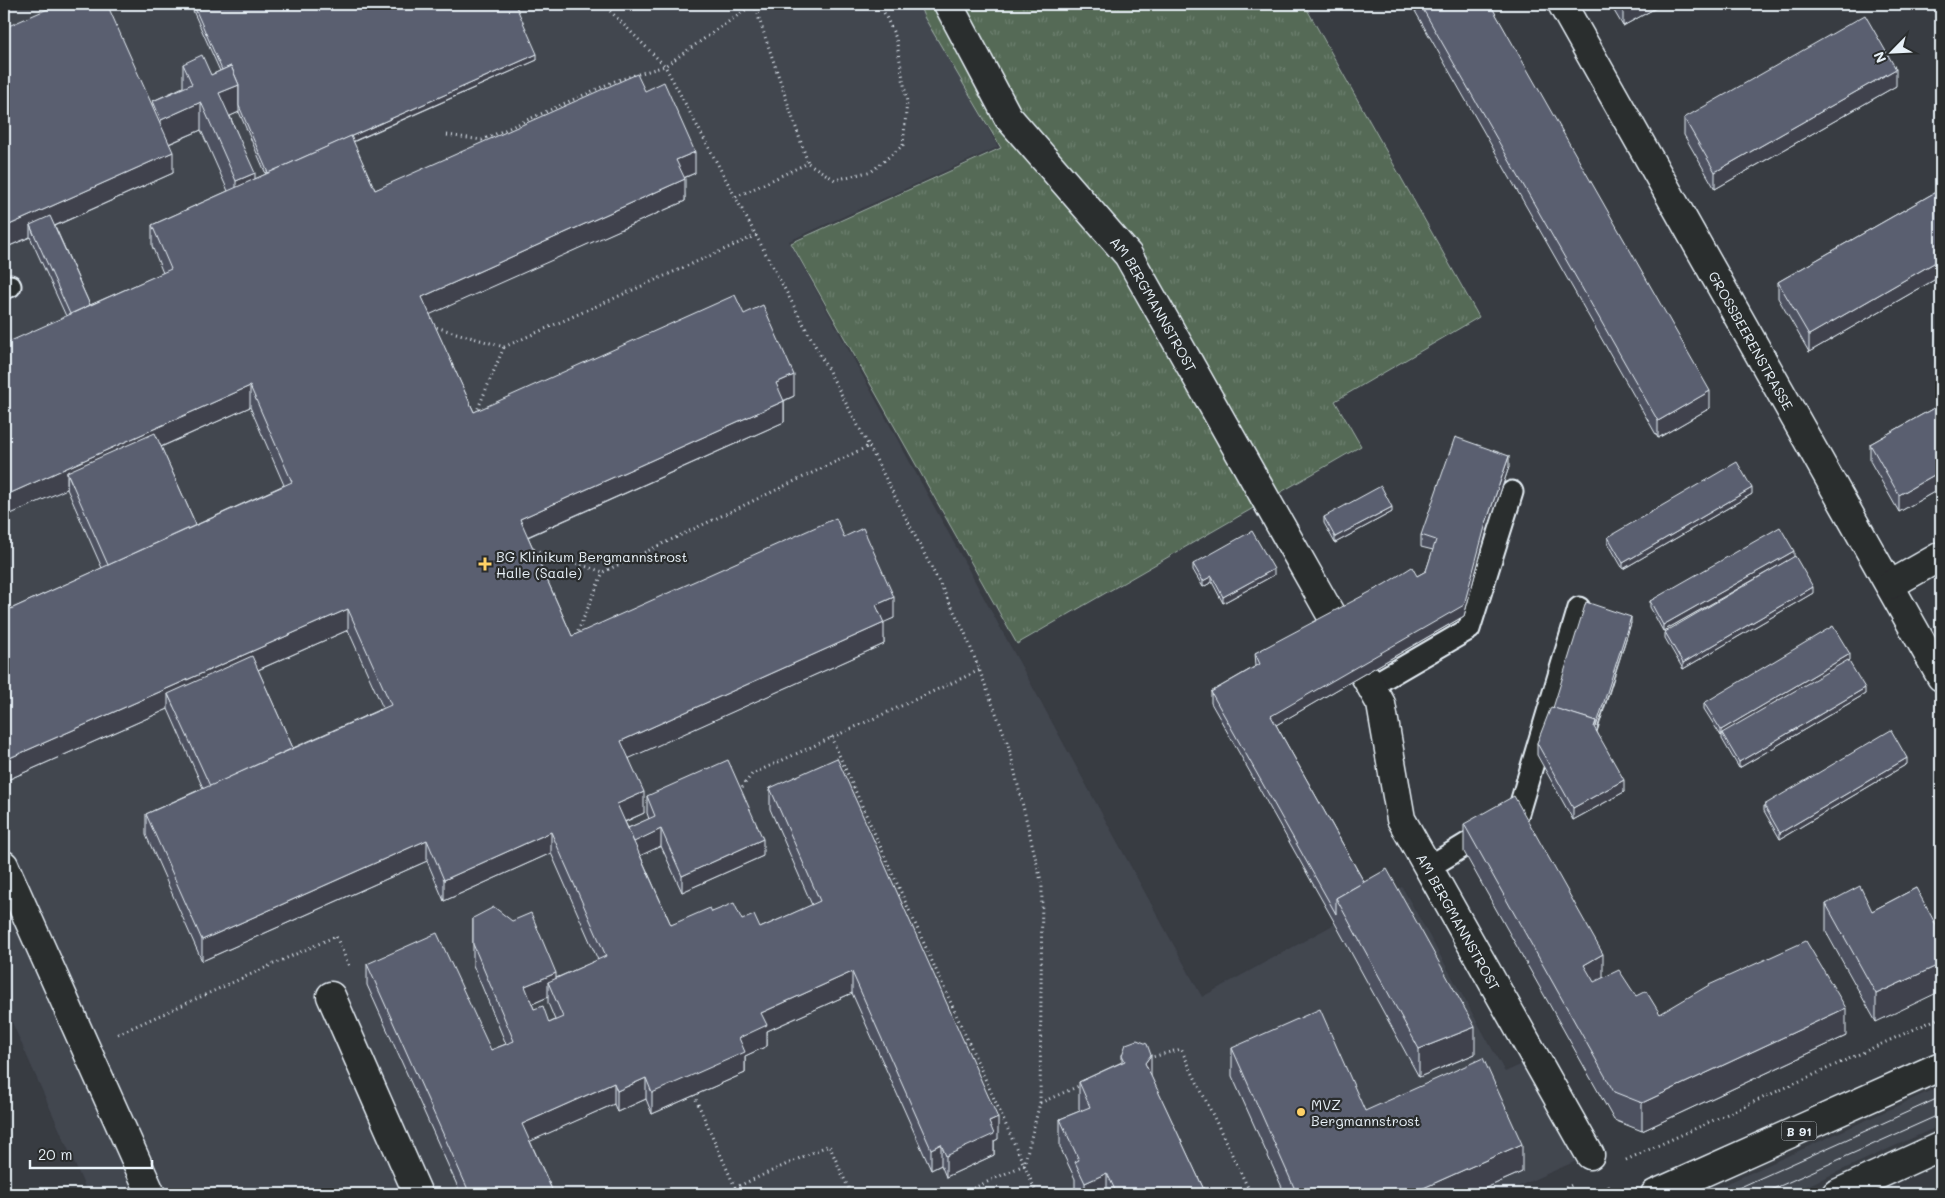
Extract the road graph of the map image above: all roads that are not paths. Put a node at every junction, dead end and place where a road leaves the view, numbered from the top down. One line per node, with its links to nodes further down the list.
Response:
1 (948, 4): 7 (street, AM BERGMANNSTROST)
2 (1562, 4): 5 (street, GROSSBEERENSTRASSE)
3 (1512, 492): 9 (lane)
4 (1941, 556): 5 (street)
5 (1890, 585): 8 (street, GROSSBEERENSTRASSE)
6 (1579, 608): 11 (lane)
7 (1334, 622)
8 (1941, 677)
9 (1368, 680): 11 (street, AM BERGMANNSTROST)
10 (4, 865): 16 (street)
11 (1429, 867): 15 (street, AM BERGMANNSTROST)
12 (330, 996): 17 (street)
13 (1941, 1066): 18 (street, B 91)
14 (1941, 1146): 19 (street)
15 (1590, 1154)
16 (151, 1194)
17 (418, 1194)
18 (1656, 1194)
19 (1836, 1194)

